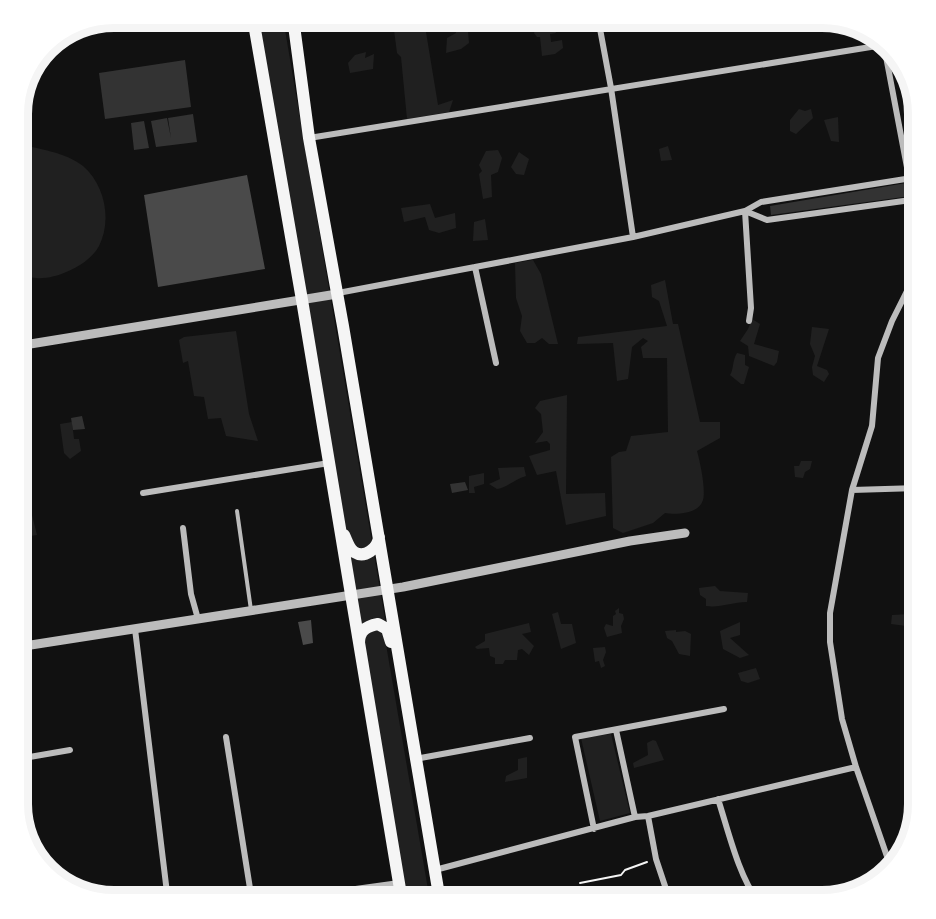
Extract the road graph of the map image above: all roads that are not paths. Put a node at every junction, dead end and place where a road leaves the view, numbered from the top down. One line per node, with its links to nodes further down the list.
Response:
1 (255, 28): 16 (main road)
2 (295, 28): 7 (main road)
3 (600, 29): 6 (street)
4 (875, 47): 6 (street)
5 (886, 59): 8 (street)
6 (611, 88): 7 (street); 12 (street)
7 (309, 138): 15 (main road)
8 (908, 173)
9 (908, 178): 11 (street)
10 (908, 201): 11 (street)
11 (745, 211): 12 (street); 17 (street)
12 (633, 237): 13 (street)
13 (475, 267): 15 (street); 19 (street)
14 (908, 292): 22 (street)
15 (337, 294): 16 (street); 28 (main road)
16 (302, 300): 18 (street); 20 (main road)
17 (749, 321)
18 (29, 344)
19 (496, 363)
20 (329, 463): 23 (street); 25 (main road)
21 (908, 488): 22 (street)
22 (852, 490): 44 (street)
23 (143, 494)
24 (237, 511): 31 (lane)
25 (338, 520): 28 (main road); 30 (main road)
26 (183, 528): 32 (street)
27 (685, 533): 29 (street)
28 (379, 535): 29 (main road)
29 (388, 590): 30 (street); 36 (main road)
30 (351, 596): 31 (street); 34 (main road)
31 (251, 611): 32 (street)
32 (198, 619): 33 (street)
33 (135, 629): 35 (street); 52 (street)
34 (359, 644): 36 (main road); 51 (main road)
35 (28, 645)
36 (399, 656): 43 (main road)
37 (724, 709): 38 (street)
38 (616, 730): 47 (street); 48 (street)
39 (226, 737): 53 (street)
40 (530, 738): 43 (street)
41 (70, 750): 42 (street)
42 (28, 757)
43 (415, 759): 50 (main road)
44 (856, 767): 45 (street); 49 (street)
45 (718, 799): 46 (street); 58 (street)
46 (648, 816): 47 (street); 57 (street)
47 (635, 817): 48 (street)
48 (594, 829): 50 (street)
49 (888, 859)
50 (434, 870): 56 (main road)
51 (399, 883): 54 (street); 55 (main road)
52 (167, 890)
53 (250, 890)
54 (348, 890)
55 (400, 890)
56 (438, 890)
57 (666, 890)
58 (750, 890)

